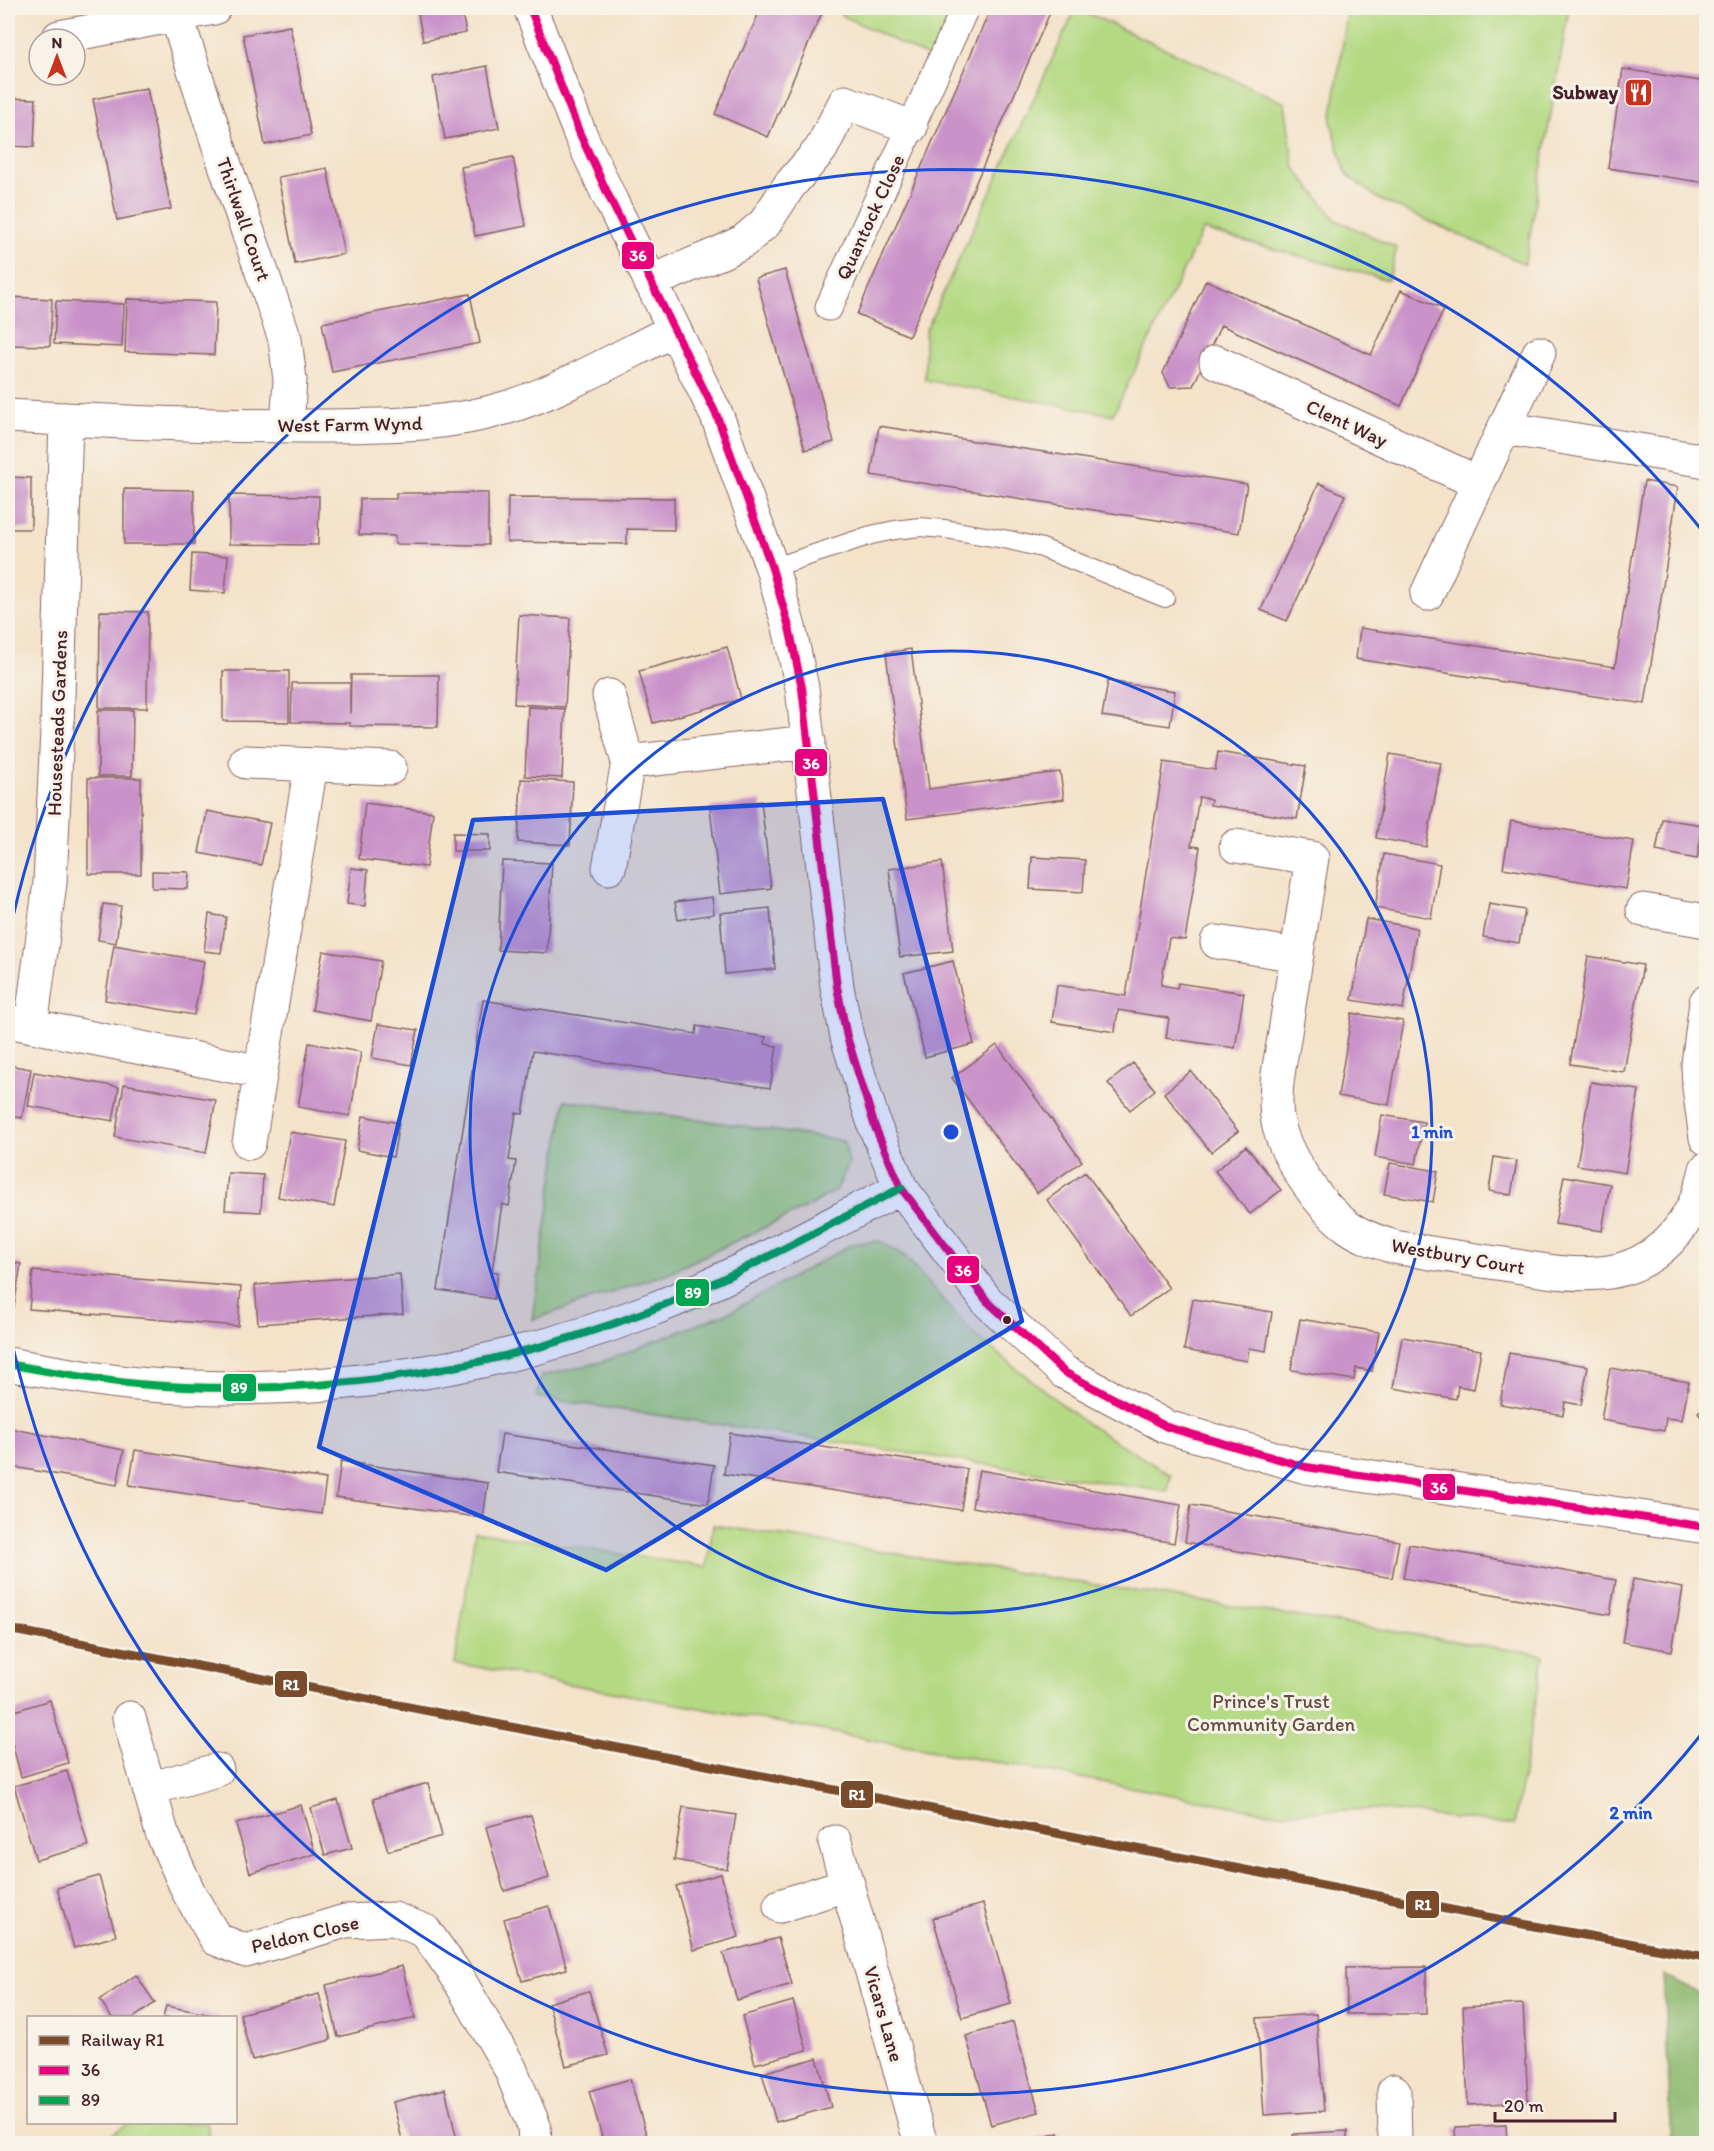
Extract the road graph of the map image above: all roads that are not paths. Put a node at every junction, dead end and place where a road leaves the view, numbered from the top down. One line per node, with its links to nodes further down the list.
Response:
1 (214, 8): 4 (street)
2 (530, 8): 7 (street)
3 (966, 8): 6 (street, Quantock Close)
4 (176, 15): 5 (street); 14 (street, Thirlwall Court)
5 (87, 32)
6 (911, 127): 7 (street); 8 (street, Quantock Close)
7 (650, 282): 9 (street)
8 (828, 307)
9 (674, 330): 14 (street, West Farm Wynd); 18 (street)
10 (1539, 353): 15 (street)
11 (1216, 362): 17 (street, Clent Way)
12 (8, 416): 13 (street, West Farm Wynd)
13 (66, 419): 14 (street, West Farm Wynd); 34 (street, Housesteads Gardens)
14 (287, 426)
15 (1504, 428): 16 (street); 17 (street)
16 (1707, 461)
17 (1479, 483): 19 (street)
18 (772, 568): 20 (lane); 22 (street)
19 (1427, 594)
20 (1165, 598)
21 (609, 696): 24 (street)
22 (809, 742): 24 (street); 39 (street)
23 (246, 762): 25 (street)
24 (628, 762): 28 (street)
25 (311, 765): 26 (street); 35 (street)
26 (390, 768)
27 (1236, 846): 32 (street, Westbury Court)
28 (609, 867)
29 (1643, 910): 30 (street)
30 (1707, 921)
31 (1217, 942): 32 (street)
32 (1297, 955): 38 (street, Westbury Court)
33 (1707, 1002): 36 (street)
34 (19, 1023): 35 (street, Housesteads Gardens)
35 (261, 1072): 37 (street)
36 (1707, 1138)
37 (249, 1143)
38 (1707, 1169)
39 (901, 1188): 40 (street); 41 (street)
40 (8, 1364)
41 (1707, 1527)
42 (129, 1718): 44 (street, Peldon Close)
43 (217, 1770): 44 (street)
44 (149, 1789): 49 (street, Peldon Close)
45 (836, 1842): 46 (street, Vicars Lane)
46 (848, 1884): 47 (street); 50 (street, Vicars Lane)
47 (780, 1906)
48 (1394, 2091): 51 (street)
49 (535, 2144)
50 (921, 2144)
51 (1395, 2144)

